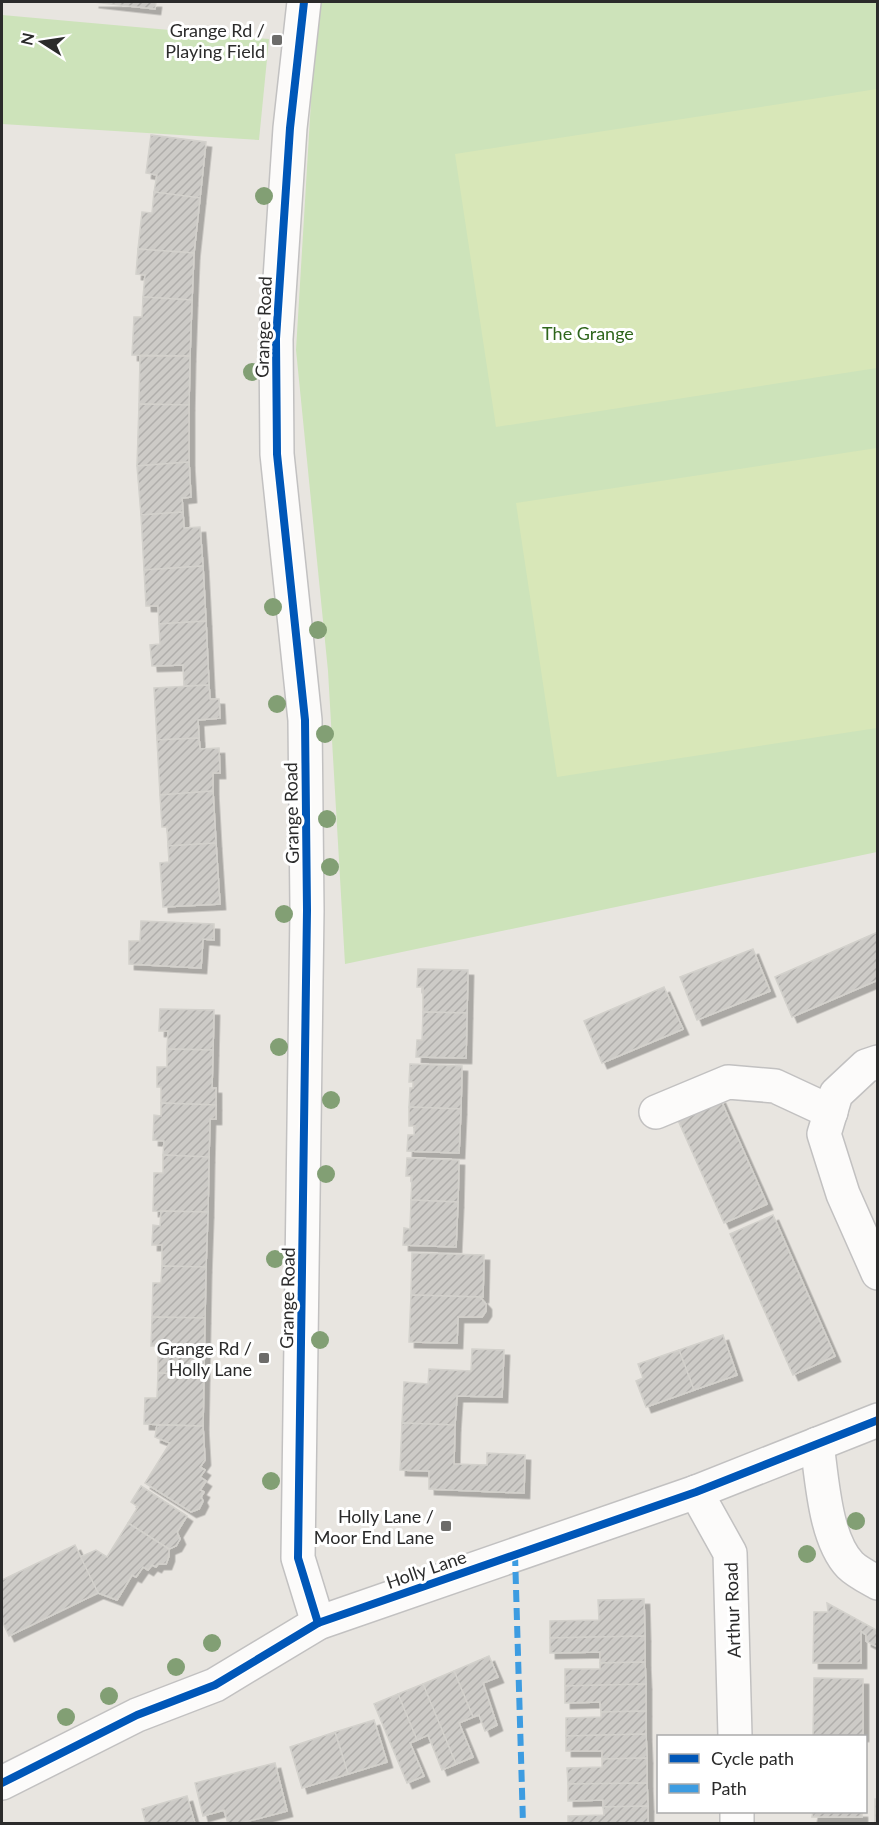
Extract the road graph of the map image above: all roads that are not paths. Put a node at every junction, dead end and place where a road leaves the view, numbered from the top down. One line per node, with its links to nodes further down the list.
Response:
1 (304, 2): 10 (street, Grange Road)
2 (878, 1062): 4 (street)
3 (656, 1112): 4 (street)
4 (831, 1112): 5 (street)
5 (878, 1273)
6 (878, 1420): 7 (street, Holly Lane)
7 (817, 1444): 8 (street, Holly Lane); 9 (street)
8 (696, 1492): 10 (street, Holly Lane); 11 (street, Arthur Road)
9 (878, 1583)
10 (318, 1623): 12 (street, Holly Lane)
11 (735, 1735)
12 (2, 1783)

